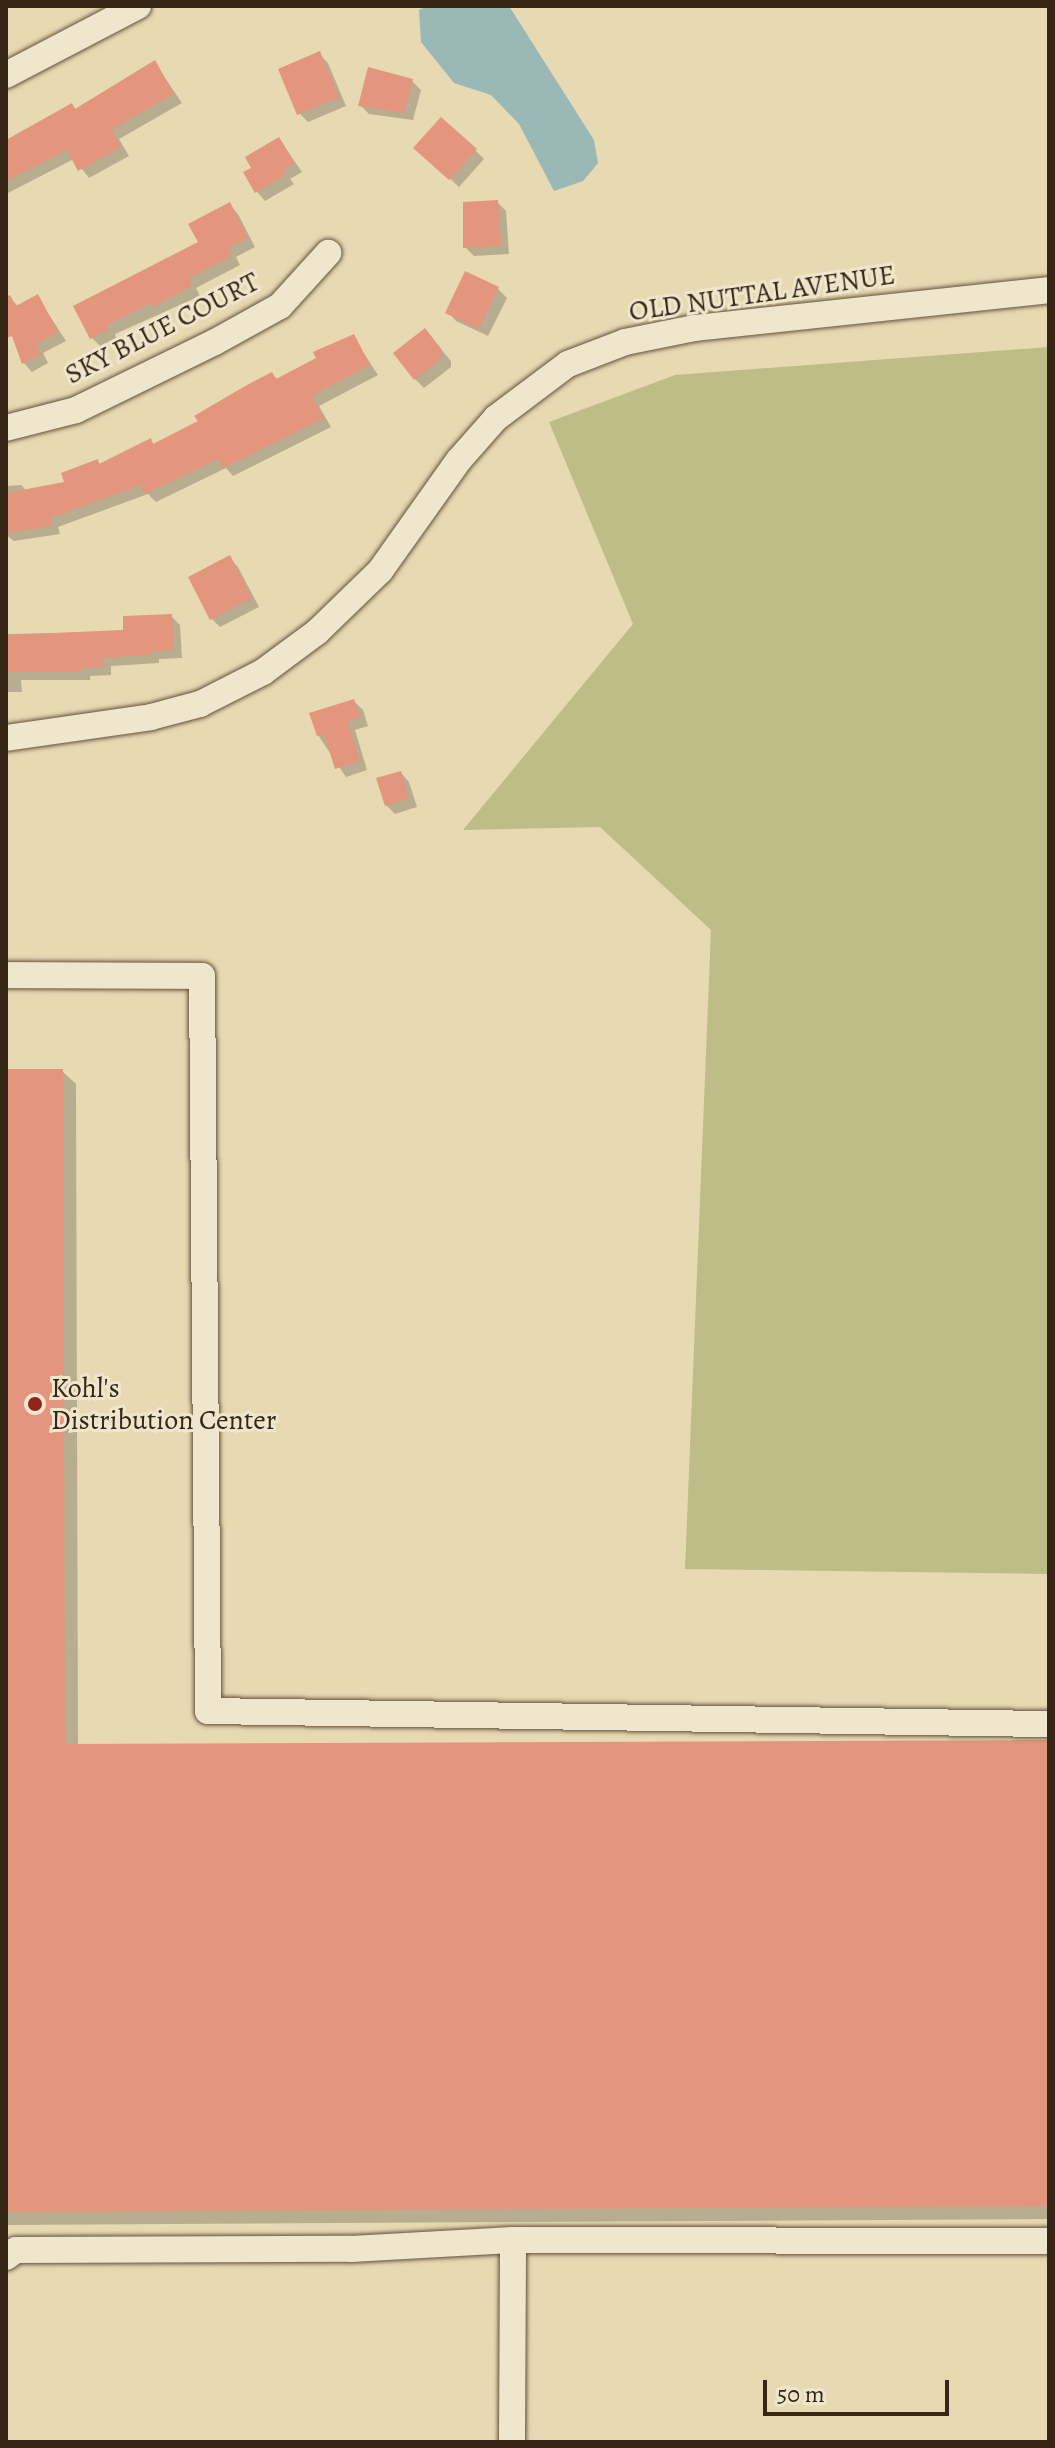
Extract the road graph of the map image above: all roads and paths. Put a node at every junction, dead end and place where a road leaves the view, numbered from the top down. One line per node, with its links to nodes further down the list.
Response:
1 (138, 6): 2 (street)
2 (6, 75)
3 (328, 253): 5 (street, SKY BLUE COURT)
4 (1049, 290): 6 (street, OLD NUTTAL AVENUE)
5 (6, 428)
6 (6, 738)
7 (6, 975): 8 (street)
8 (1049, 1724)
9 (513, 2240): 10 (street); 11 (street); 12 (street)
10 (1049, 2241)
11 (6, 2257)
12 (512, 2442)

